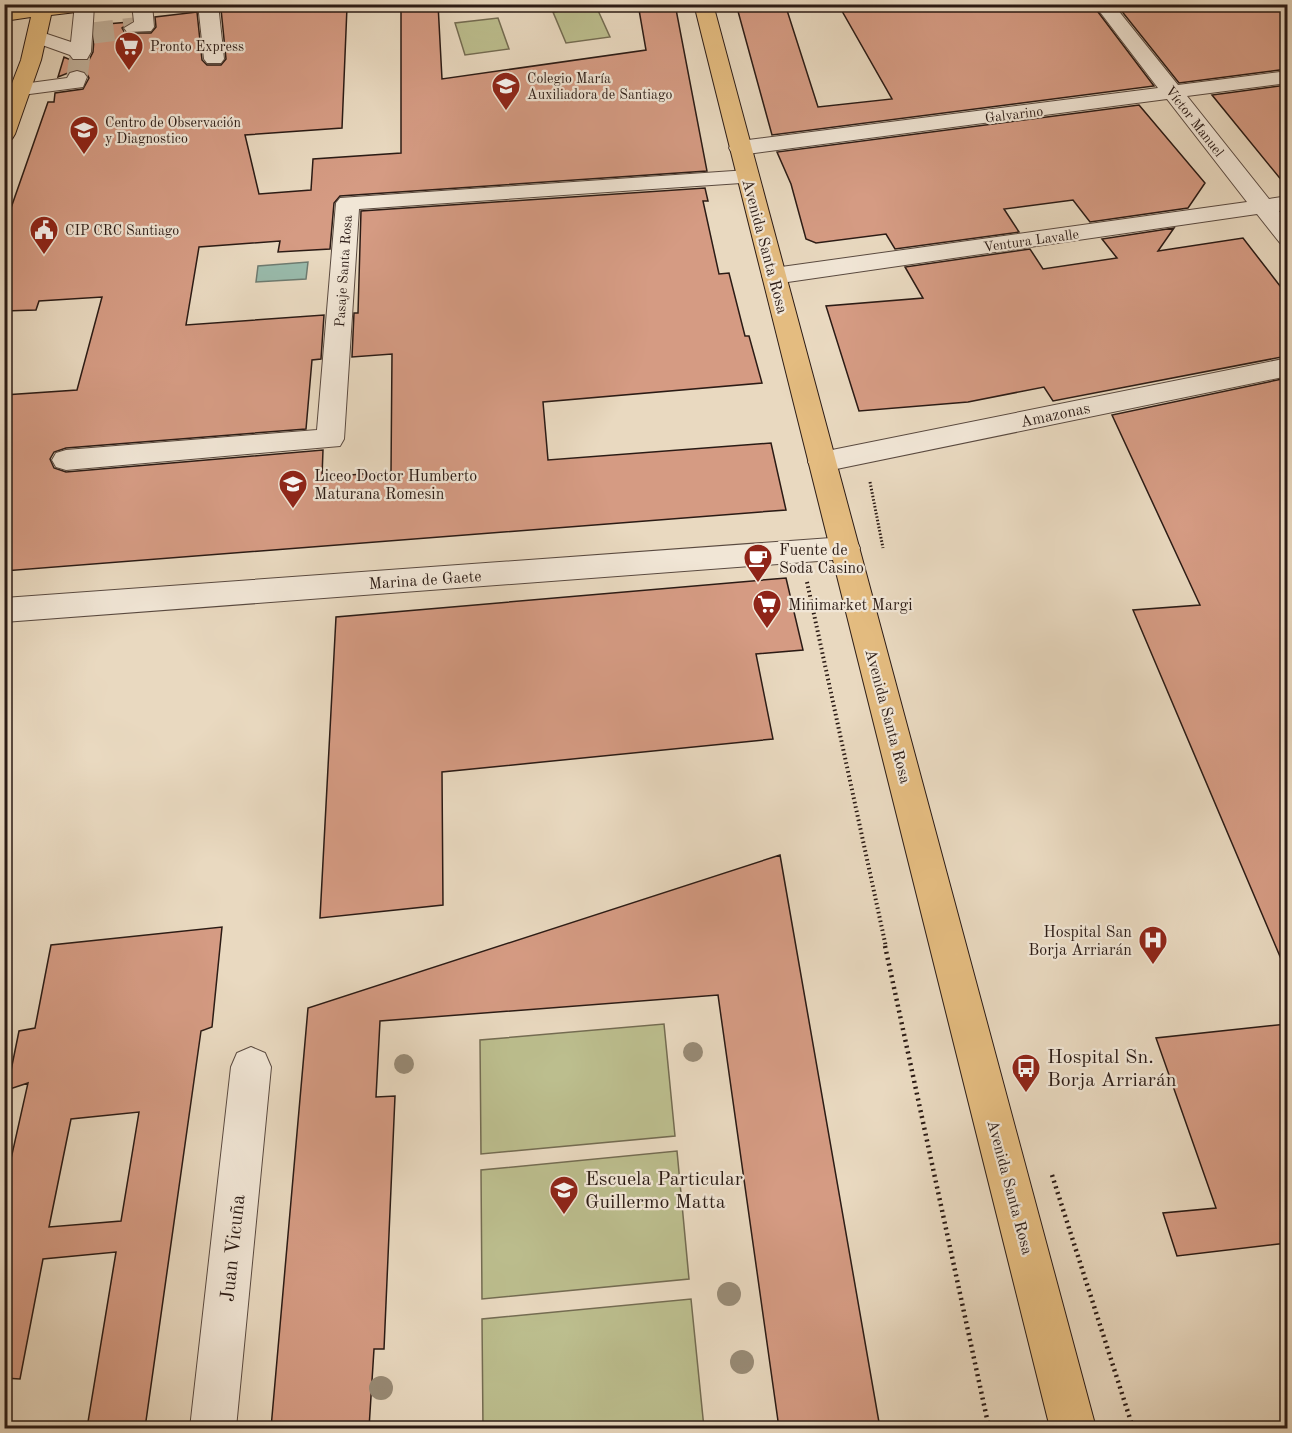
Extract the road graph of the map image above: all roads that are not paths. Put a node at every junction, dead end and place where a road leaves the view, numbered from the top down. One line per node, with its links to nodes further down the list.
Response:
1 (142, 4): 8 (street)
2 (208, 4): 10 (street)
3 (704, 4): 16 (main road, Avenida Santa Rosa)
4 (1103, 4): 14 (street, Víctor Manuel)
5 (88, 5): 6 (main road); 9 (street)
6 (44, 7): 7 (main road); 9 (main road)
7 (4, 15)
8 (134, 28)
9 (38, 37): 13 (main road)
10 (214, 59)
11 (1287, 77): 14 (street, Galvarino)
12 (77, 78): 13 (street)
13 (22, 89): 15 (main road)
14 (1174, 94): 16 (street, Galvarino); 18 (street, Víctor Manuel)
15 (4, 134)
16 (744, 163): 20 (main road, Avenida Santa Rosa); 22 (street, Pasaje Santa Rosa)
17 (1287, 203): 18 (street, Ventura Lavalle)
18 (1263, 207): 19 (street, Víctor Manuel); 20 (street, Ventura Lavalle)
19 (1287, 238)
20 (774, 276): 23 (main road, Avenida Santa Rosa)
21 (1287, 367): 23 (street, Amazonas)
22 (66, 460)
23 (822, 462): 24 (main road, Avenida Santa Rosa)
24 (845, 548): 25 (street, Marina de Gaete); 28 (main road, Avenida Santa Rosa)
25 (4, 610)
26 (251, 1067): 27 (street, Juan Vicuña)
27 (213, 1428)
28 (1073, 1428)

